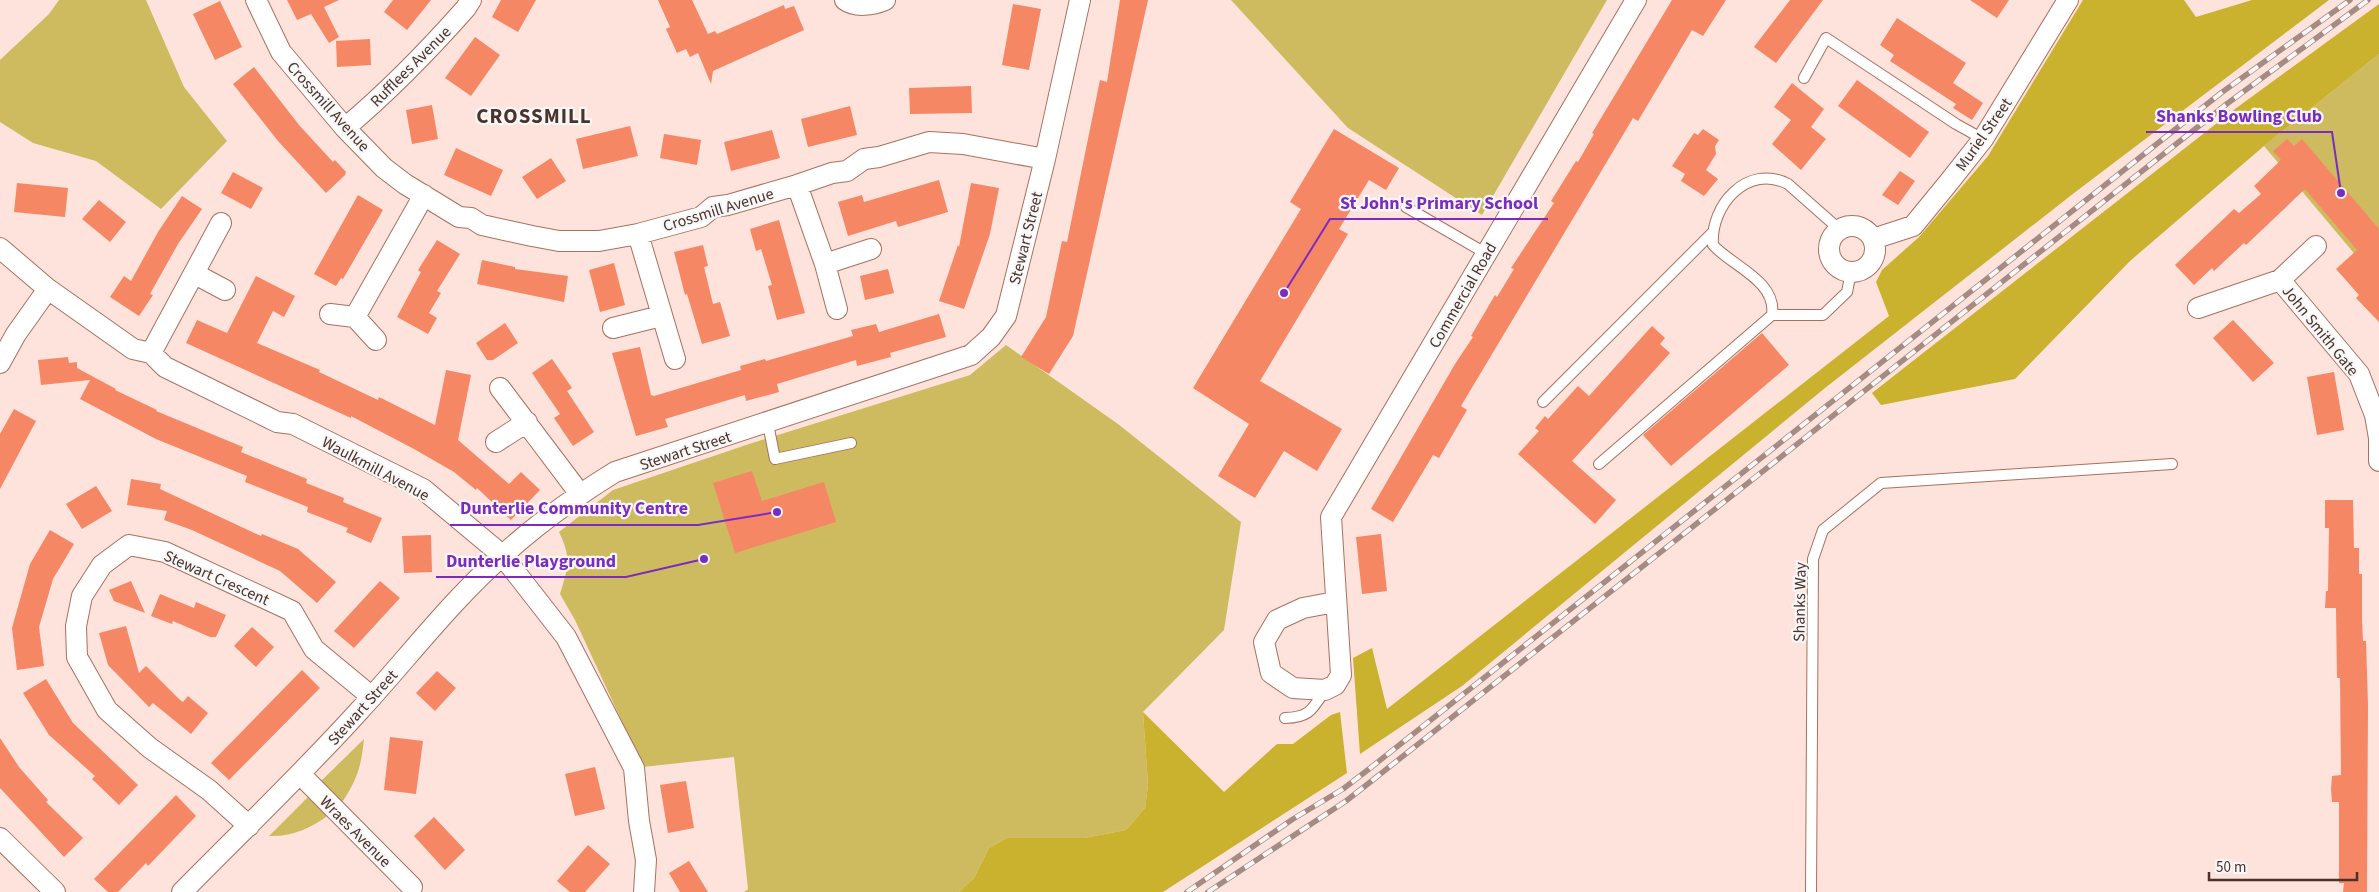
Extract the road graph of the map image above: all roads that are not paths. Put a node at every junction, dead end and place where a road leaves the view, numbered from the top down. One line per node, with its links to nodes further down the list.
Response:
1 (256, 0): 9 (street, Crossmill Avenue)
2 (471, 0): 9 (street, Rufflees Avenue)
3 (845, 0): 4 (street)
4 (885, 0)
5 (1080, 0): 11 (street, Stewart Street)
6 (1636, 0): 23 (street, Commercial Road)
7 (2068, 0): 10 (street, Muriel Street)
8 (1804, 78): 10 (lane)
9 (345, 128): 13 (street, Crossmill Avenue)
10 (1983, 139): 19 (street, Muriel Street)
11 (1044, 159): 12 (street, Crossmill Avenue); 44 (street, Stewart Street)
12 (798, 185): 18 (street, Crossmill Avenue); 24 (street)
13 (424, 195): 18 (street, Crossmill Avenue); 35 (street)
14 (1406, 207): 23 (lane)
15 (221, 223): 26 (street)
16 (1839, 229): 17 (lane); 19 (street); 25 (street)
17 (1712, 233): 33 (lane); 42 (lane)
18 (638, 234): 34 (street)
19 (1874, 239): 25 (street)
20 (2316, 246): 27 (street, John Smith Gate)
21 (0, 248): 28 (street, Waulkmill Avenue)
22 (871, 249): 24 (street)
23 (1487, 254): 53 (street, Commercial Road)
24 (825, 264): 31 (street)
25 (1851, 272): 33 (lane)
26 (195, 274): 29 (street); 38 (street)
27 (2280, 280): 30 (street, John Smith Gate); 45 (street, John Smith Gate)
28 (48, 289): 38 (street, Waulkmill Avenue); 40 (street)
29 (224, 290)
30 (2198, 308)
31 (837, 309)
32 (330, 314): 35 (street)
33 (1772, 315): 49 (lane)
34 (661, 316): 36 (street); 39 (street)
35 (355, 317): 37 (street)
36 (613, 328)
37 (376, 340)
38 (150, 353): 52 (street, Waulkmill Avenue)
39 (675, 359)
40 (0, 363)
41 (500, 388): 43 (street)
42 (1542, 402)
43 (527, 422): 46 (street); 51 (street)
44 (768, 424): 47 (lane); 51 (street, Stewart Street)
45 (2379, 439): 48 (street, John Smith Gate)
46 (496, 442)
47 (850, 443)
48 (2379, 459)
49 (1599, 464)
50 (2172, 464): 64 (lane, Shanks Way)
51 (580, 494): 52 (street, Stewart Street)
52 (502, 555): 55 (street, Stewart Street); 63 (street, Waulkmill Avenue)
53 (1335, 602): 54 (street, Commercial Road); 54 (street)
54 (1325, 690): 56 (lane)
55 (372, 697): 57 (street, Stewart Street); 58 (street, Stewart Crescent)
56 (1284, 718)
57 (300, 774): 58 (street, Stewart Street); 60 (street, Wraes Avenue)
58 (249, 826): 62 (street, Stewart Street)
59 (0, 838): 61 (street)
60 (412, 887)
61 (55, 892)
62 (182, 892)
63 (644, 892)
64 (1811, 892)

